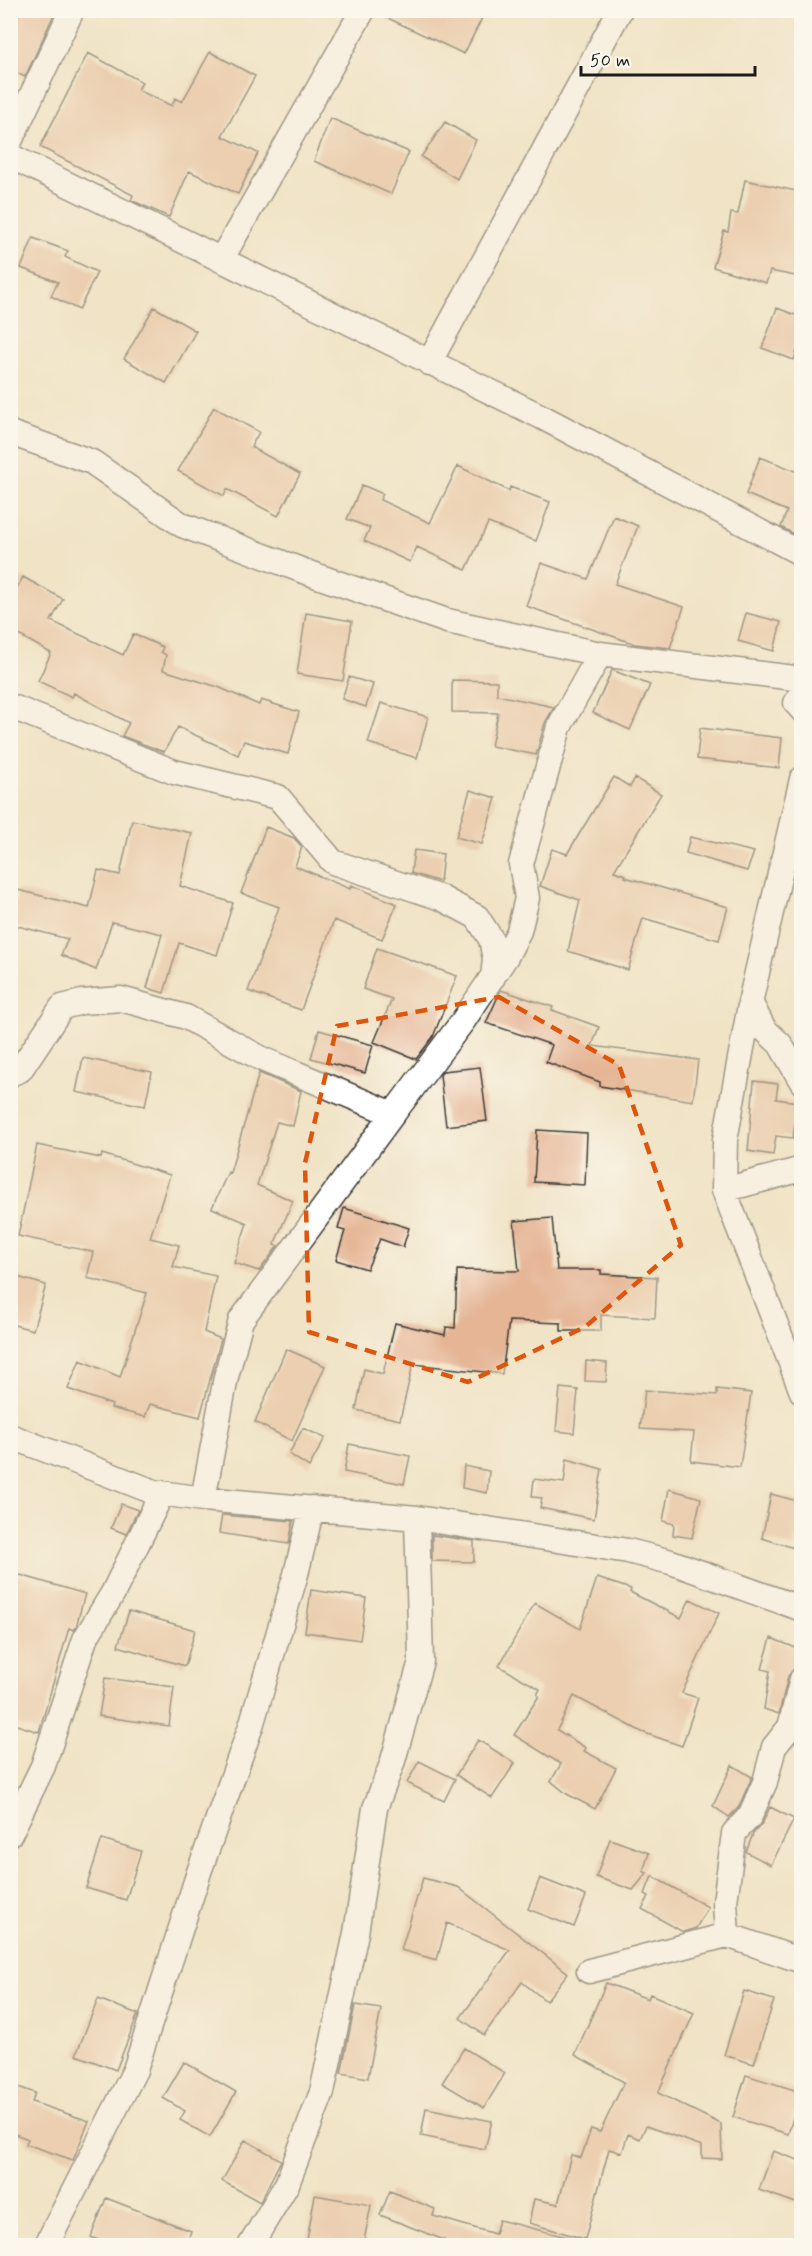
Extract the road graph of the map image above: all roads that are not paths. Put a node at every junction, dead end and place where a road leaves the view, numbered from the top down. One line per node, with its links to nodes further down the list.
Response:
1 (72, 10): 4 (street)
2 (363, 10): 6 (street)
3 (620, 10): 7 (street)
4 (10, 141)
5 (10, 156): 6 (street)
6 (221, 260): 7 (street)
7 (429, 363): 9 (street)
8 (10, 433): 10 (street)
9 (801, 554)
10 (600, 654): 11 (street); 16 (street)
11 (801, 679)
12 (801, 694): 14 (street)
13 (10, 706): 16 (street)
14 (801, 710)
15 (801, 780): 17 (street)
16 (493, 977): 20 (street)
17 (750, 1002): 19 (street); 22 (street)
18 (10, 1074): 20 (street)
19 (801, 1082)
20 (393, 1114): 26 (street)
21 (801, 1169): 22 (street)
22 (724, 1190): 23 (street)
23 (801, 1392)
24 (10, 1436): 25 (street)
25 (162, 1493): 26 (street); 31 (street)
26 (203, 1499): 27 (street)
27 (312, 1508): 28 (street); 35 (street)
28 (417, 1518): 29 (street); 36 (street)
29 (800, 1605)
30 (801, 1679): 32 (street)
31 (10, 1834)
32 (727, 1935): 33 (street); 34 (street)
33 (801, 1960)
34 (589, 1971)
35 (46, 2246)
36 (250, 2246)

